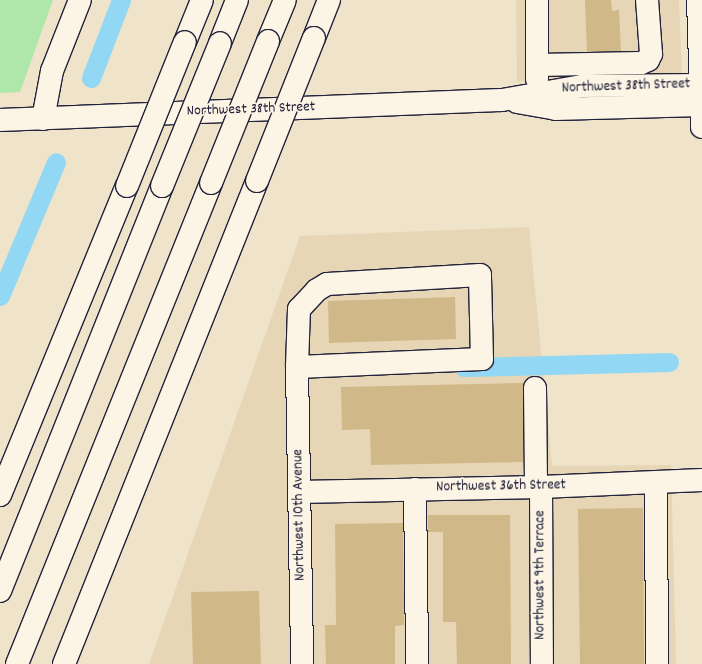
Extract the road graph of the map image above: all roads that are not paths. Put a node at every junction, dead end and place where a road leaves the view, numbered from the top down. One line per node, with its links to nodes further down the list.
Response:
1 (80, 0): 13 (main road)
2 (202, 0): 23 (main road, bridge)
3 (237, 0): 24 (main road, bridge)
4 (285, 0): 25 (main road, bridge)
5 (329, 0): 26 (main road, bridge)
6 (537, 0): 9 (main road)
7 (647, 0): 9 (main road)
8 (698, 0): 11 (main road)
9 (538, 65): 10 (main road)
10 (537, 94): 11 (main road, Northwest 38th Street); 12 (main road, Northwest 38th Street)
11 (702, 95): 12 (main road, Northwest 38th Street); 15 (main road)
12 (502, 100): 13 (main road, Northwest 38th Street)
13 (43, 119): 14 (main road, Northwest 38th Street)
14 (0, 120)
15 (702, 127)
16 (297, 366): 16 (main road, Northwest 10th Avenue); 22 (main road, Northwest 10th Avenue)
17 (535, 388): 20 (main road, Northwest 9th Terrace)
18 (702, 480): 19 (main road, Northwest 36th Street)
19 (656, 482): 20 (main road, Northwest 36th Street); 30 (main road)
20 (538, 487): 21 (main road, Northwest 36th Street); 29 (main road, Northwest 9th Terrace)
21 (415, 489): 22 (main road, Northwest 36th Street); 28 (main road)
22 (299, 492): 27 (main road, Northwest 10th Avenue)
23 (0, 495)
24 (0, 591)
25 (17, 664)
26 (64, 664)
27 (302, 664)
28 (417, 664)
29 (542, 664)
30 (657, 664)

